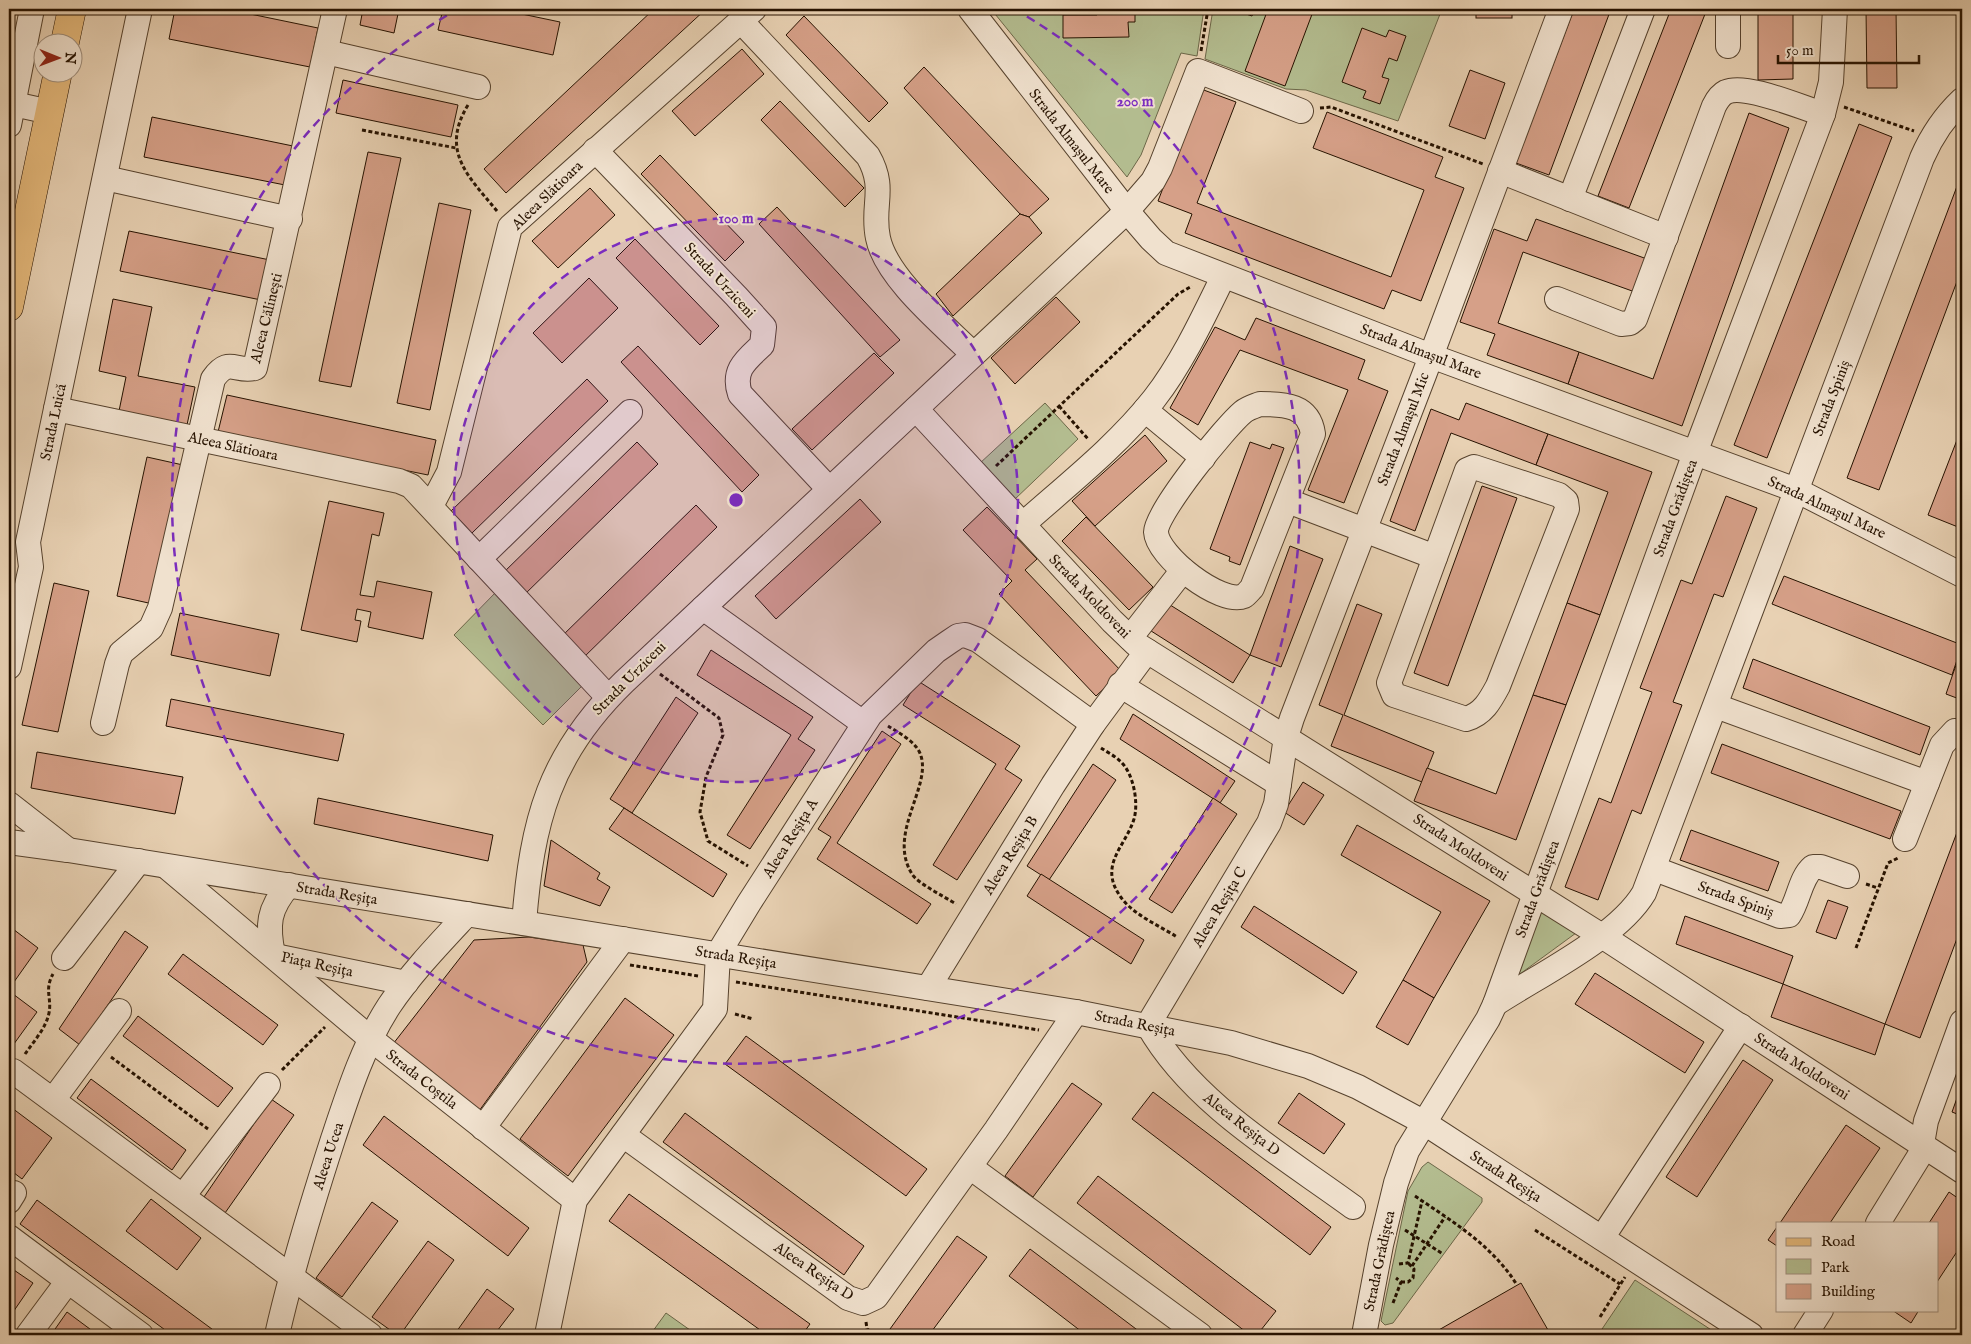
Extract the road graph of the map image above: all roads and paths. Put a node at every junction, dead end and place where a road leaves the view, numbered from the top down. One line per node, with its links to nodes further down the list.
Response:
1 (32, 9): 20 (street)
2 (72, 9): 12 (main road)
3 (140, 9): 28 (street, Strada Luică)
4 (335, 9): 14 (street, Aleea Călinești)
5 (970, 9): 30 (street, Strada Almașul Mare)
6 (1208, 9): 15 (path)
7 (1561, 9): 27 (street, Strada Almașul Mic)
8 (1643, 9): 29 (street)
9 (1728, 9): 13 (street)
10 (1835, 9): 19 (street, Strada Grădiștea)
11 (747, 14): 26 (street, Aleea Slătioara); 37 (street)
12 (67, 32)
13 (1728, 46)
14 (326, 52): 17 (street); 31 (street, Aleea Călinești)
15 (1198, 72): 21 (street); 30 (street, Strada Urziceni)
16 (56, 82): 22 (main road)
17 (478, 87): 25 (path)
18 (1962, 100): 24 (street, Strada Spiniș)
19 (1826, 108): 24 (path); 33 (street); 45 (street, Strada Grădiștea)
20 (10, 111): 22 (street)
21 (1301, 111): 27 (path)
22 (50, 112): 36 (main road)
23 (362, 130): 25 (path)
24 (1931, 137): 50 (street, Strada Spiniș)
25 (456, 148): 32 (path)
26 (595, 150): 32 (street, Aleea Slătioara); 49 (street, Strada Urziceni)
27 (1500, 171): 29 (street); 38 (street, Strada Almașul Mic)
28 (105, 178): 31 (street); 41 (street, Strada Luică)
29 (1570, 199): 33 (street)
30 (1127, 211): 34 (street, Strada Almașul Mare); 37 (street, Strada Urziceni)
31 (290, 219): 44 (street, Aleea Călinești)
32 (510, 227): 52 (street, Aleea Slătioara)
33 (1666, 237): 35 (street)
34 (1219, 275): 38 (street, Strada Almașul Mare); 39 (path); 42 (street)
35 (1557, 299)
36 (9, 307)
37 (973, 354): 40 (street, Strada Urziceni)
38 (1431, 356): 45 (street, Strada Almașul Mare); 54 (street, Strada Almașul Mic)
39 (1059, 406): 46 (path); 48 (path)
40 (916, 408): 48 (street, Strada Moldoveni); 49 (street, Strada Urziceni)
41 (56, 409): 44 (street, Aleea Slătioara); 62 (street, Strada Luică)
42 (1145, 410): 46 (street); 47 (street)
43 (630, 412): 56 (street)
44 (199, 439): 52 (street, Aleea Slătioara); 67 (street, Aleea Călinești)
45 (1695, 453): 50 (street, Strada Almașul Mare); 83 (street, Strada Grădiștea)
46 (1101, 454): 53 (street)
47 (1203, 458): 51 (street); 57 (street)
48 (982, 480): 53 (street, Strada Moldoveni)
49 (829, 489): 59 (street, Strada Urziceni)
50 (1796, 490): 58 (street, Strada Almașul Mare); 65 (street, Strada Spiniș)
51 (1288, 501): 54 (street); 57 (street)
52 (431, 506): 56 (street, Aleea Slătioara)
53 (1022, 524): 60 (street, Strada Moldoveni)
54 (1365, 531): 55 (street); 70 (street, Strada Almașul Mic)
55 (1435, 557): 55 (street)
56 (479, 559): 64 (street, Aleea Slătioara)
57 (1183, 570): 60 (street, Aleea Reșița B)
58 (1962, 575)
59 (703, 608): 61 (street, Strada Urziceni); 66 (street)
60 (1139, 645): 63 (street, Aleea Reșița B); 70 (street, Strada Moldoveni)
61 (645, 662): 64 (street, Strada Urziceni); 81 (path)
62 (9, 667)
63 (1120, 685): 68 (street, Aleea Reșița B); 72 (street)
64 (608, 697): 86 (street, Strada Urziceni)
65 (1716, 706): 71 (street); 79 (street, Strada Spiniș)
66 (867, 719): 68 (street); 81 (street, Aleea Reșița A); 85 (path)
67 (103, 723)
68 (1089, 730): 85 (street, Aleea Reșița B); 89 (path)
69 (1955, 731): 71 (street)
70 (1286, 737): 72 (street, Aleea Reșița C); 83 (street, Strada Moldoveni)
71 (1927, 783): 74 (street)
72 (1279, 784): 89 (street, Aleea Reșița C)
73 (9, 804): 76 (street)
74 (1905, 839): 90 (path)
75 (9, 842): 76 (street, Strada Reșița)
76 (68, 850): 77 (street, Strada Reșița)
77 (139, 861): 78 (street, Strada Reșița); 93 (street)
78 (166, 866): 82 (street, Strada Reșița); 92 (street, Strada Coștila)
79 (1655, 869): 80 (street, Strada Spiniș); 87 (street, Strada Spiniș)
80 (1847, 876)
81 (765, 877): 91 (street, Aleea Reșița A)
82 (289, 885): 84 (street, Strada Reșița); 92 (street, Piața Reșița)
83 (1535, 895): 87 (street, Strada Moldoveni); 98 (street, Strada Grădiștea)
84 (467, 914): 86 (street, Strada Reșița); 96 (street)
85 (973, 915): 97 (street, Aleea Reșița B)
86 (524, 923): 88 (street, Strada Reșița)
87 (1602, 936): 98 (street); 104 (street, Strada Moldoveni)
88 (623, 939): 91 (street, Strada Reșița); 94 (street)
89 (1194, 948): 103 (street, Aleea Reșița C)
90 (1856, 948)
91 (718, 954): 95 (street); 97 (street, Strada Reșița)
92 (273, 955): 96 (street, Piața Reșița); 100 (street, Strada Coștila)
93 (64, 958): 109 (path)
94 (607, 961): 95 (path); 113 (street)
95 (717, 979): 105 (path); 114 (street)
96 (406, 983): 106 (street)
97 (928, 988): 101 (street, Strada Reșița)
98 (1495, 1004): 112 (street, Strada Grădiștea)
99 (119, 1011): 107 (street)
100 (340, 1012): 106 (street, Strada Coștila); 110 (path)
101 (1076, 1012): 103 (street, Strada Reșița); 105 (street, Aleea Reșița D)
102 (1962, 1022): 108 (street)
103 (1148, 1025): 112 (street, Strada Reșița); 123 (street, Aleea Reșița D)
104 (1740, 1026): 116 (street, Strada Moldoveni); 130 (street)
105 (1062, 1034): 117 (street, Aleea Reșița D)
106 (371, 1039): 113 (street, Strada Coștila); 136 (street, Aleea Ucea)
107 (95, 1044): 111 (street); 115 (path)
108 (1956, 1060): 116 (street)
109 (13, 1071): 111 (street)
110 (268, 1085): 115 (street)
111 (53, 1100): 120 (street)
112 (1423, 1122): 119 (street, Strada Grădiștea); 130 (street, Strada Reșița)
113 (483, 1128): 121 (street, Strada Coștila)
114 (623, 1135): 117 (street, Aleea Reșița D); 121 (street)
115 (224, 1142): 120 (street)
116 (1922, 1144): 118 (street, Strada Moldoveni); 125 (street)
117 (970, 1167): 149 (street)
118 (1962, 1171)
119 (1396, 1184): 122 (path); 150 (street, Strada Grădiștea)
120 (183, 1196): 136 (street)
121 (575, 1200): 148 (street)
122 (1422, 1201): 124 (path); 128 (path)
123 (1353, 1207)
124 (1445, 1217): 131 (path); 140 (path)
125 (1879, 1222)
126 (1401, 1227): 128 (path)
127 (1535, 1230): 139 (path)
128 (1414, 1236): 131 (path); 134 (path)
129 (9, 1237): 137 (street)
130 (1602, 1238): 133 (street, Strada Reșița)
131 (1427, 1244): 132 (path); 135 (path)
132 (1443, 1254)
133 (1636, 1260): 139 (path); 151 (street, Strada Reșița)
134 (1408, 1263): 135 (path); 138 (path)
135 (1412, 1266): 138 (path)
136 (291, 1275): 146 (street, Aleea Ucea); 147 (street)
137 (68, 1281): 144 (street); 145 (street)
138 (1402, 1282): 141 (path)
139 (1620, 1284): 143 (path)
140 (1517, 1285)
141 (1392, 1304)
142 (1821, 1312): 152 (street)
143 (1600, 1317)
144 (28, 1335)
145 (141, 1335)
146 (277, 1335)
147 (370, 1335)
148 (547, 1335)
149 (1200, 1335)
150 (1364, 1335)
151 (1751, 1335)
152 (1805, 1335)

